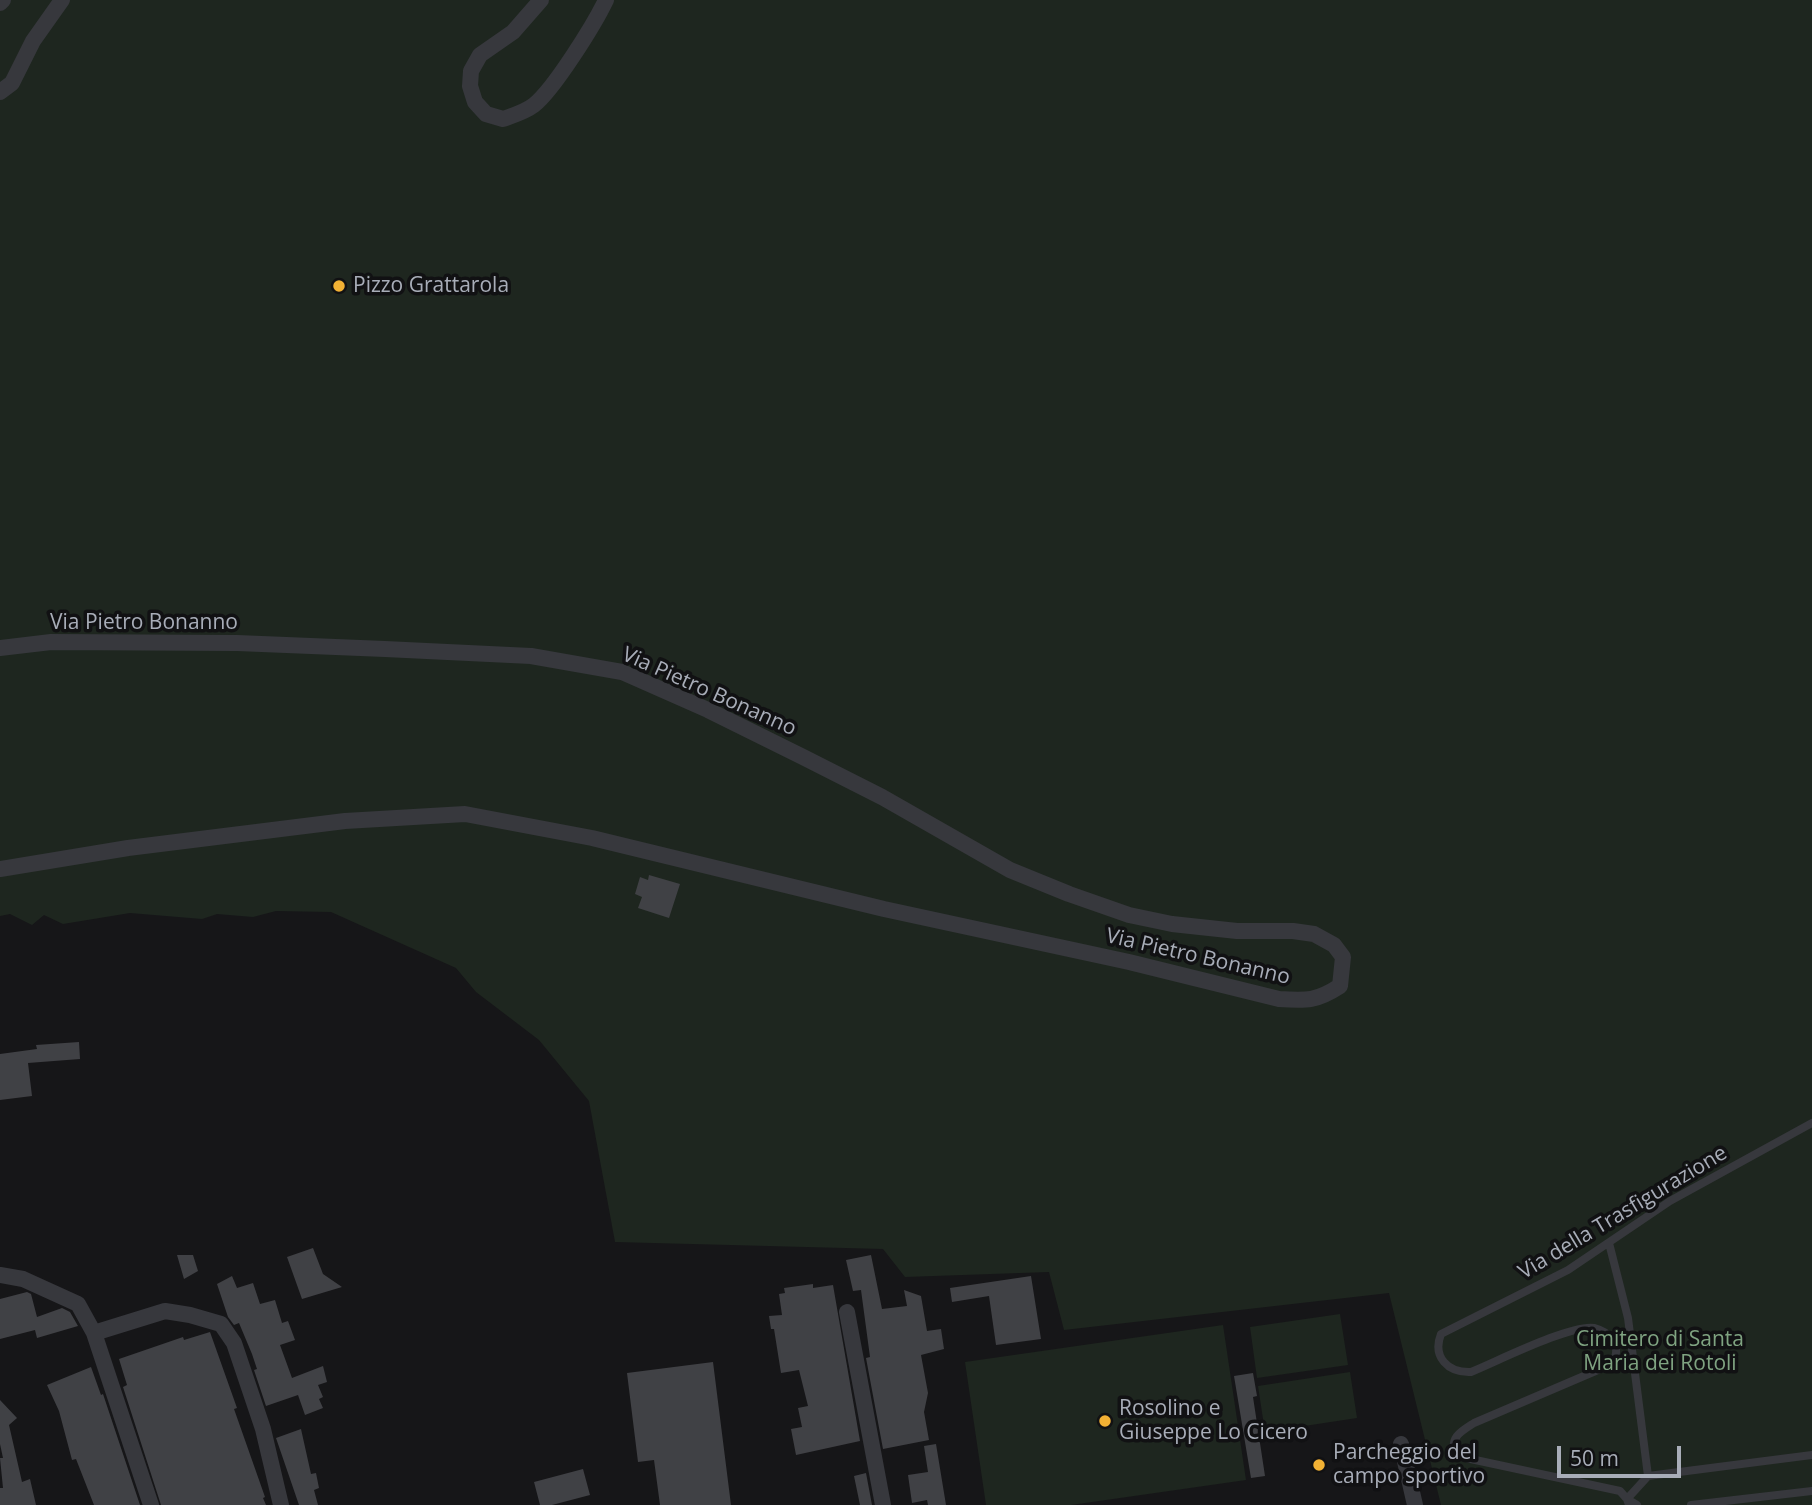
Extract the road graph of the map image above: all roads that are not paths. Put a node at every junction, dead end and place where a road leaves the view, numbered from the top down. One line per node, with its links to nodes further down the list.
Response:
1 (62, 0): 4 (street)
2 (541, 0): 3 (street)
3 (606, 0)
4 (0, 92)
5 (0, 648): 6 (street, Via Pietro Bonanno)
6 (0, 869)
7 (1812, 1124): 8 (lane, Via della Trasfigurazione)
8 (1609, 1242): 14 (lane); 16 (lane, Via della Trasfigurazione)
9 (0, 1275): 11 (street)
10 (847, 1312): 19 (street)
11 (94, 1333): 17 (street); 18 (street)
12 (1401, 1444): 20 (street)
13 (1812, 1455): 14 (lane)
14 (1648, 1476): 16 (lane)
15 (1812, 1491): 22 (lane)
16 (1628, 1502): 21 (lane)
17 (151, 1505)
18 (281, 1505)
19 (883, 1505)
20 (1415, 1505)
21 (1637, 1505)
22 (1691, 1505)

